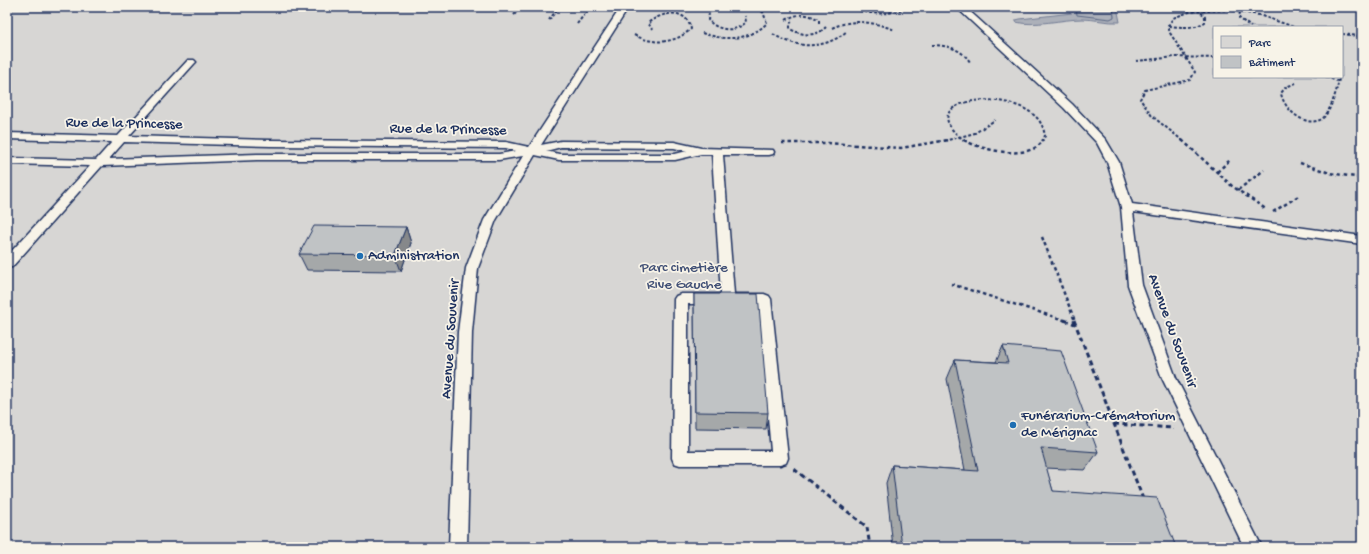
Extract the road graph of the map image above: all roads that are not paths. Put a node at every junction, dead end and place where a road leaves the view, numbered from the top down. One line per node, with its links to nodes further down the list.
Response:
1 (625, 7): 6 (lane, Avenue du Souvenir)
2 (960, 7): 11 (lane, Avenue du Souvenir)
3 (191, 62): 5 (lane)
4 (7, 136): 5 (lane, Rue de la Princesse)
5 (121, 138): 6 (lane, Rue de la Princesse); 10 (lane)
6 (531, 151): 7 (lane); 10 (lane, Rue de la Princesse); 15 (lane, Avenue du Souvenir)
7 (717, 151): 8 (lane); 14 (lane)
8 (769, 152)
9 (7, 161): 10 (lane, Rue de la Princesse)
10 (99, 163): 13 (lane)
11 (1127, 207): 12 (lane); 16 (lane, Avenue du Souvenir)
12 (1362, 240)
13 (7, 264)
14 (728, 299): 14 (lane)
15 (458, 547)
16 (1253, 547)

